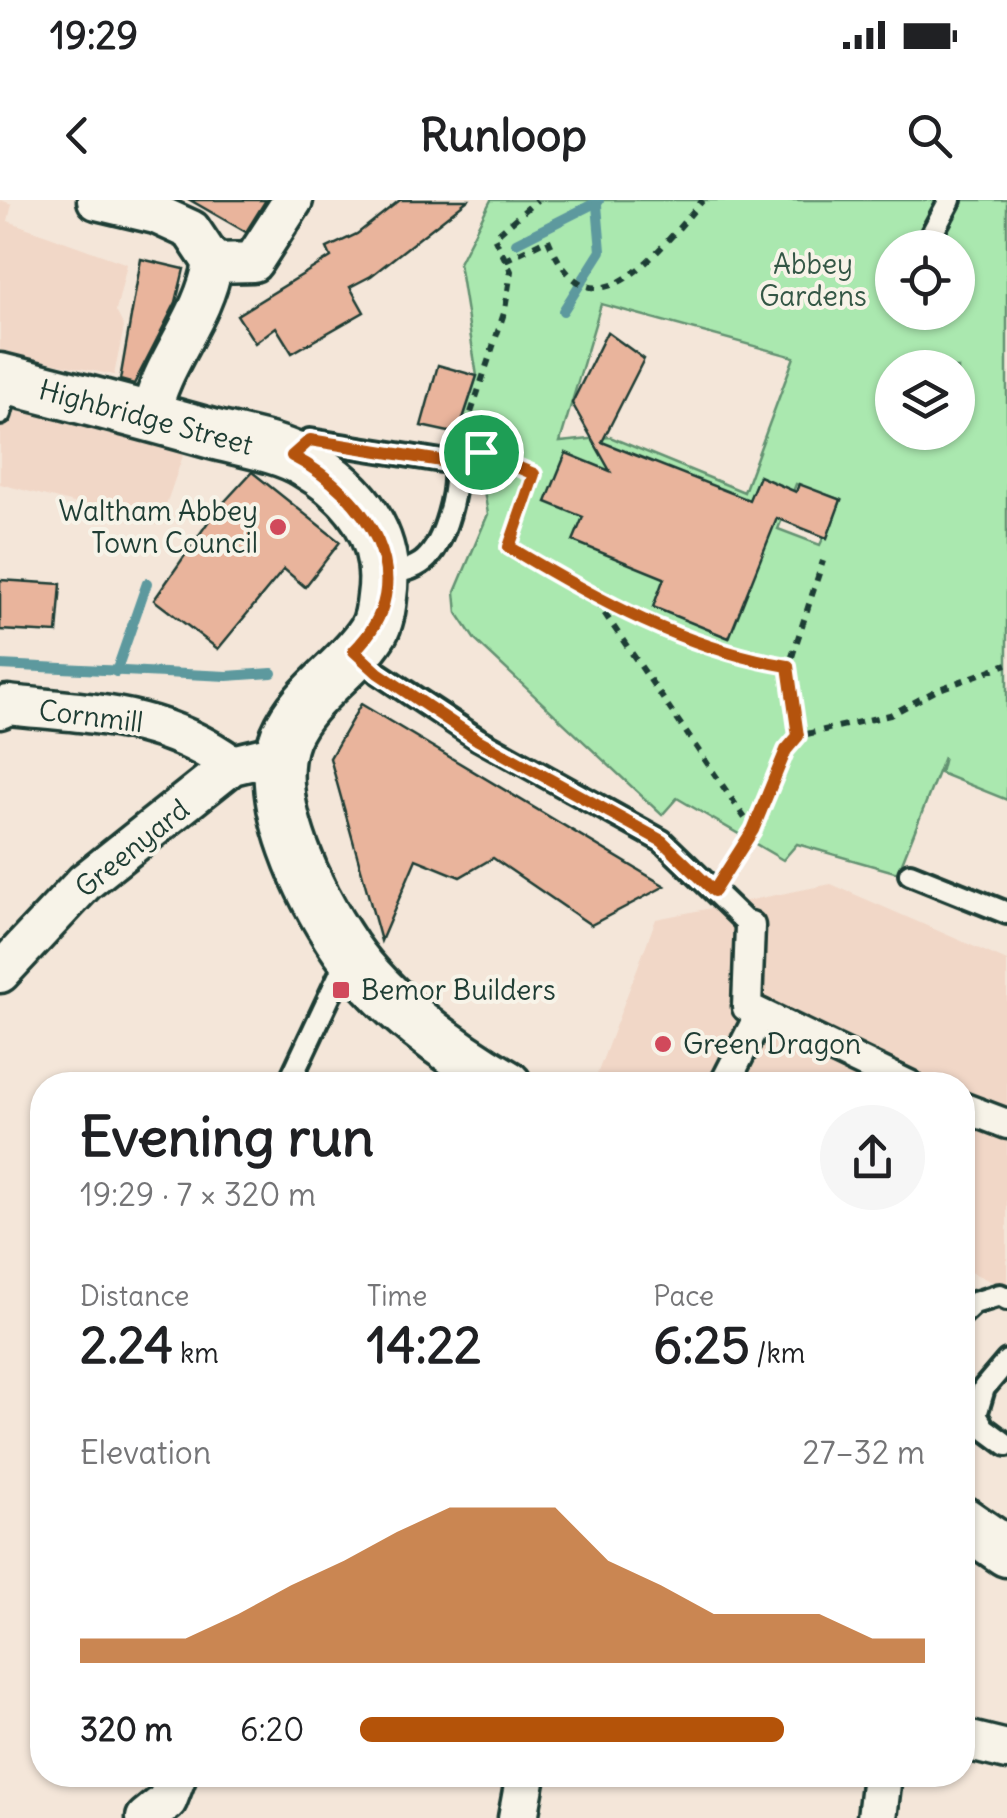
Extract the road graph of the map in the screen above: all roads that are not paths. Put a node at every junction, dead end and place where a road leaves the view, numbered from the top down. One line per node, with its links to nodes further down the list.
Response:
1 (97, 200): 5 (street)
2 (293, 200): 5 (street)
3 (950, 200): 4 (lane)
4 (934, 230)
5 (213, 262): 7 (street)
6 (3, 391): 7 (street, Highbridge Street)
7 (150, 416): 8 (street, Highbridge Street)
8 (292, 456): 9 (street, Highbridge Street); 9 (lane)
9 (386, 574): 10 (street)
10 (354, 651): 12 (street); 16 (lane)
11 (0, 709): 13 (street, Cornmill)
12 (282, 753): 13 (street, Greenyard); 17 (street)
13 (232, 765): 18 (street, Greenyard)
14 (910, 874): 15 (lane)
15 (1007, 914)
16 (750, 926): 19 (street)
17 (350, 953): 20 (lane); 21 (street)
18 (0, 973)
19 (760, 1014): 22 (street); 23 (street)
20 (294, 1072)
21 (488, 1072)
22 (731, 1072)
23 (882, 1072)
24 (975, 1112): 25 (street)
25 (1007, 1124)
26 (1007, 1298): 27 (lane)
27 (975, 1303)
28 (1007, 1361): 29 (lane)
29 (1007, 1445)
30 (975, 1530): 31 (street)
31 (1007, 1552)
32 (975, 1741): 33 (street)
33 (1007, 1750)
34 (172, 1787): 37 (street)
35 (524, 1787): 38 (street)
36 (881, 1787): 39 (street)
37 (146, 1818)
38 (518, 1818)
39 (877, 1818)

